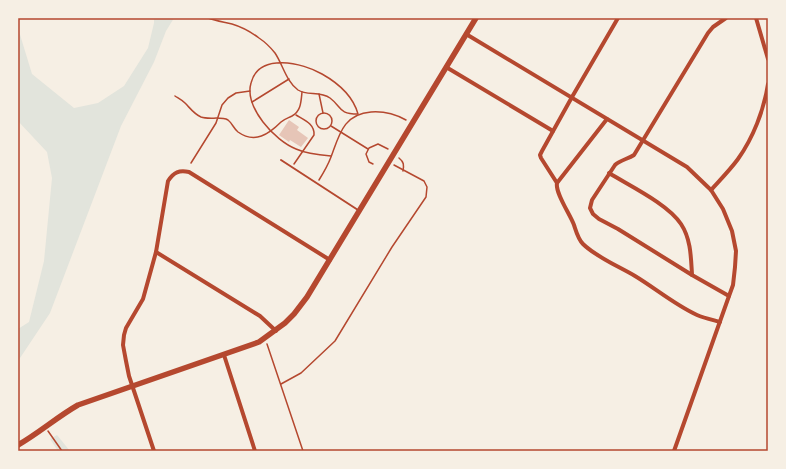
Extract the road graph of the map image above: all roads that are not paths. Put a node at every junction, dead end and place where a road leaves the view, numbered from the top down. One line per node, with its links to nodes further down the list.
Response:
1 (476, 18): 5 (street)
2 (618, 18): 9 (street)
3 (726, 18): 12 (street)
4 (756, 18): 6 (street)
5 (466, 34): 7 (street); 9 (street)
6 (768, 59)
7 (446, 67): 11 (street); 17 (street)
8 (768, 84): 16 (street)
9 (572, 97): 10 (street); 11 (street)
10 (607, 119): 12 (street); 15 (street)
11 (553, 131): 15 (street)
12 (644, 141): 14 (street); 16 (street)
13 (280, 160): 17 (lane)
14 (609, 173): 20 (street); 20 (street)
15 (557, 183): 22 (street)
16 (711, 190): 21 (street)
17 (359, 210): 19 (street)
18 (156, 252): 19 (street); 23 (street); 25 (street)
19 (330, 260): 23 (street)
20 (692, 275): 21 (street)
21 (729, 296): 22 (street)
22 (720, 322): 29 (street)
23 (276, 331): 24 (street)
24 (224, 355): 25 (street); 28 (street)
25 (133, 386): 26 (street); 27 (street)
26 (18, 445)
27 (154, 451)
28 (256, 451)
29 (674, 451)

